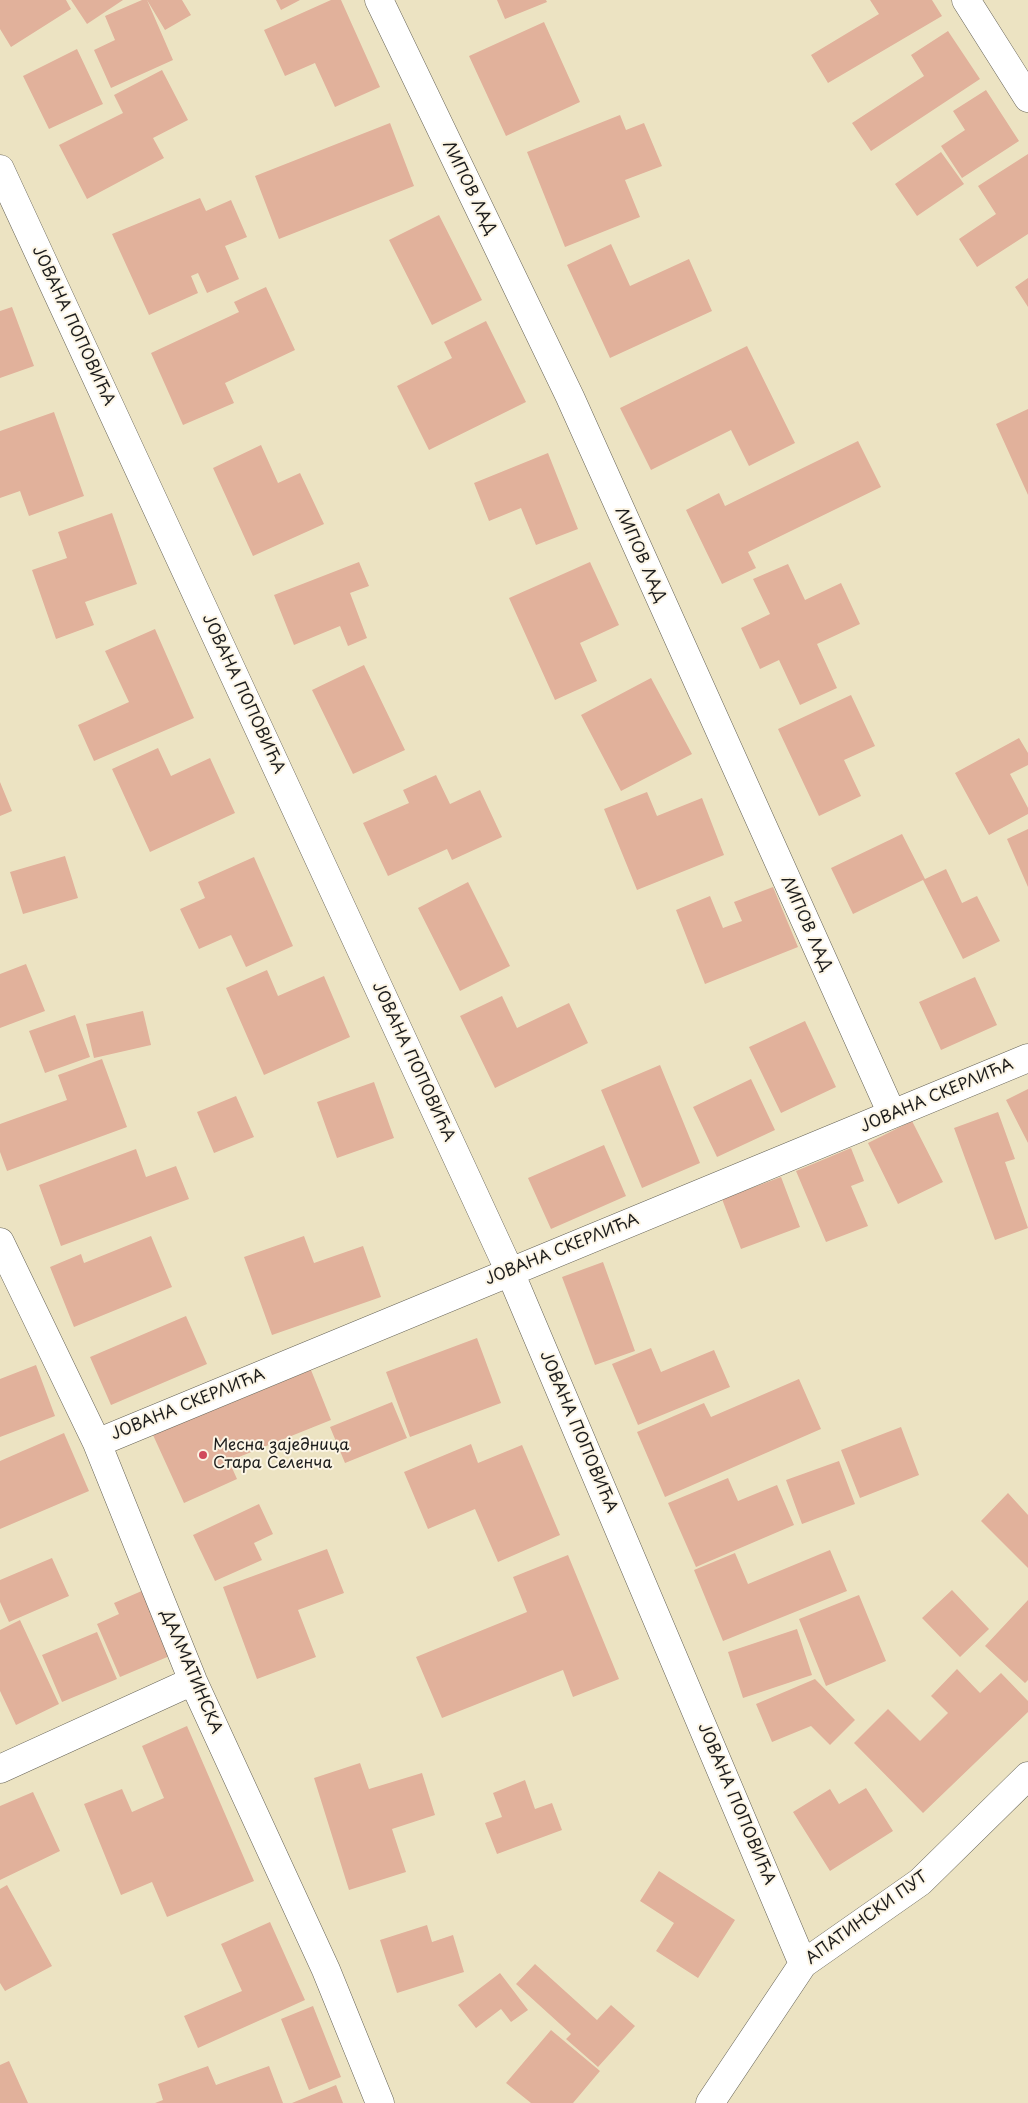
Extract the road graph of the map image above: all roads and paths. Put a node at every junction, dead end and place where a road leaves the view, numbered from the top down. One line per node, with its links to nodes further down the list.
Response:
1 (379, 0): 6 (street, ЛИПОВ ЛАД)
2 (966, 0): 3 (street)
3 (1028, 98)
4 (0, 169): 8 (street, ЈОВАНА ПОПОВИЋА)
5 (1028, 1058): 6 (street, ЈОВАНА СКЕРЛИЋА)
6 (892, 1114): 8 (street, ЈОВАНА СКЕРЛИЋА)
7 (0, 1242): 9 (street, ДАЛМАТИНСКА)
8 (510, 1272): 10 (street, ЈОВАНА СКЕРЛИЋА); 14 (street, ЈОВАНА ПОПОВИЋА)
9 (6, 1274): 10 (street, ДАЛМАТИНСКА)
10 (97, 1443): 11 (street, ДАЛМАТИНСКА)
11 (194, 1681): 12 (street); 15 (street, ДАЛМАТИНСКА)
12 (0, 1769)
13 (1028, 1776): 14 (street, АПАТИНСКИ ПУТ)
14 (803, 1964): 16 (street, АПАТИНСКИ ПУТ)
15 (380, 2103)
16 (710, 2103)

